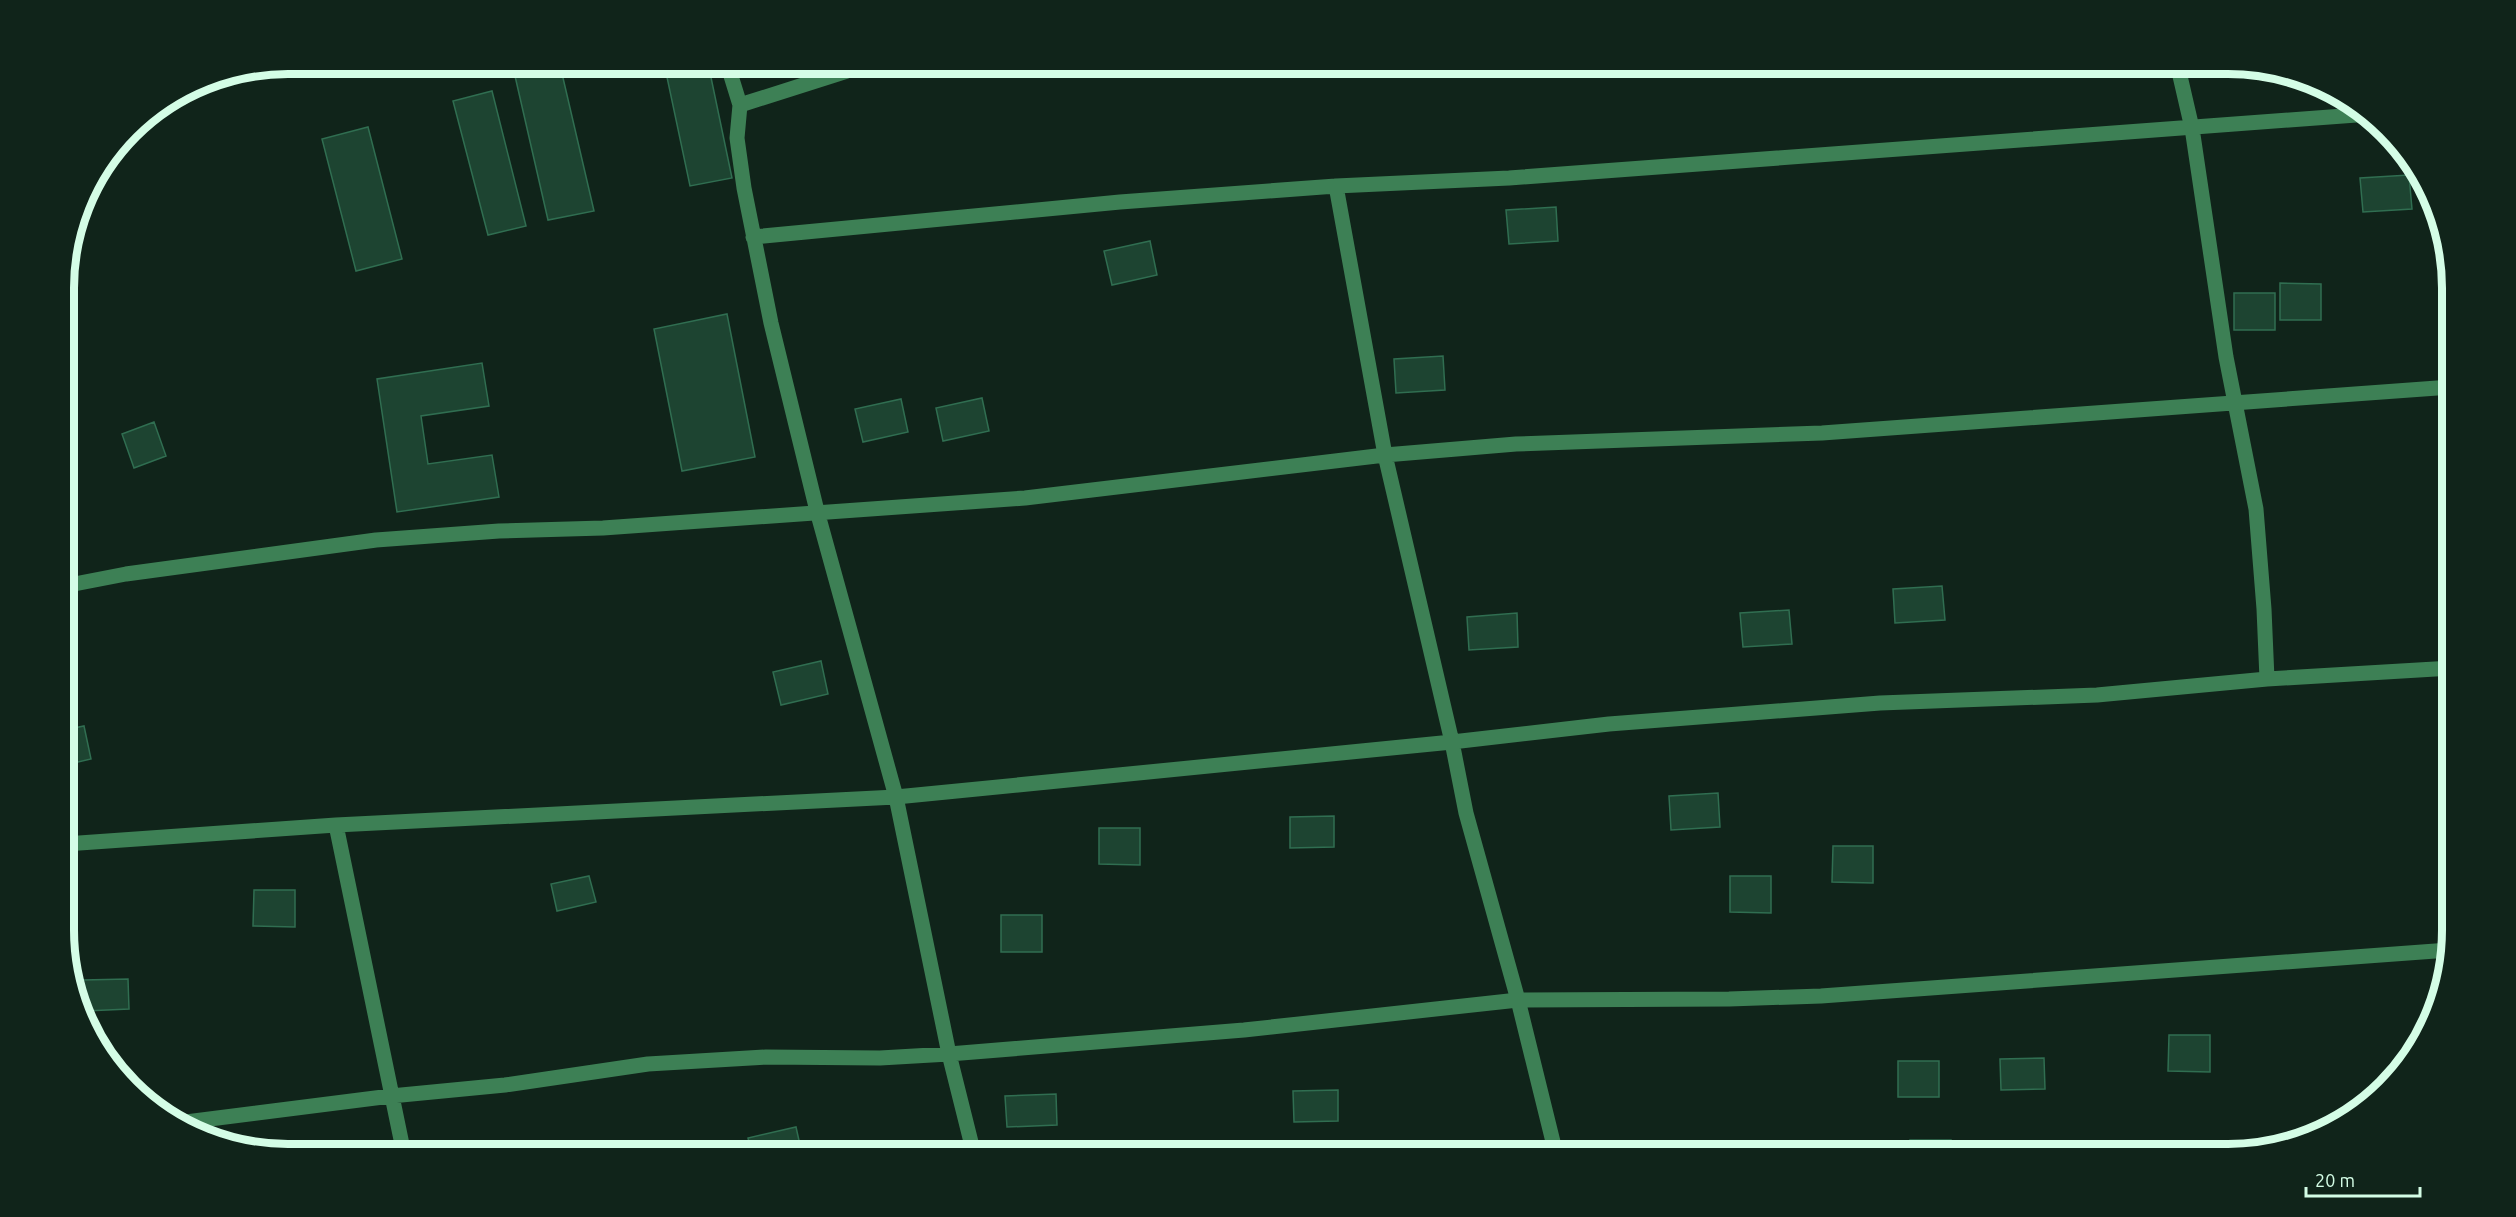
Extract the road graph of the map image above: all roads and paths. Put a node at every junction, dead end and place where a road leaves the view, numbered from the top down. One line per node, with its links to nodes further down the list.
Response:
1 (731, 74): 4 (street)
2 (838, 74): 4 (street)
3 (2180, 74): 6 (street)
4 (740, 105): 8 (street)
5 (2355, 115): 6 (street)
6 (2193, 128): 7 (street); 10 (street)
7 (1336, 186): 8 (street); 11 (street)
8 (753, 237): 12 (street)
9 (2442, 388): 10 (street)
10 (2236, 403): 11 (street); 15 (street)
11 (1385, 455): 12 (street); 16 (street)
12 (817, 511): 13 (street); 17 (street)
13 (74, 584)
14 (2442, 669): 15 (street)
15 (2266, 679): 16 (street)
16 (1452, 742): 17 (street); 21 (street)
17 (896, 797): 18 (street); 22 (street)
18 (336, 825): 19 (street); 23 (street)
19 (74, 843)
20 (2441, 951): 21 (street)
21 (1518, 1000): 22 (street); 27 (street)
22 (949, 1054): 23 (street); 26 (street)
23 (391, 1095): 24 (street); 25 (street)
24 (195, 1122)
25 (402, 1144)
26 (972, 1144)
27 (1554, 1144)

